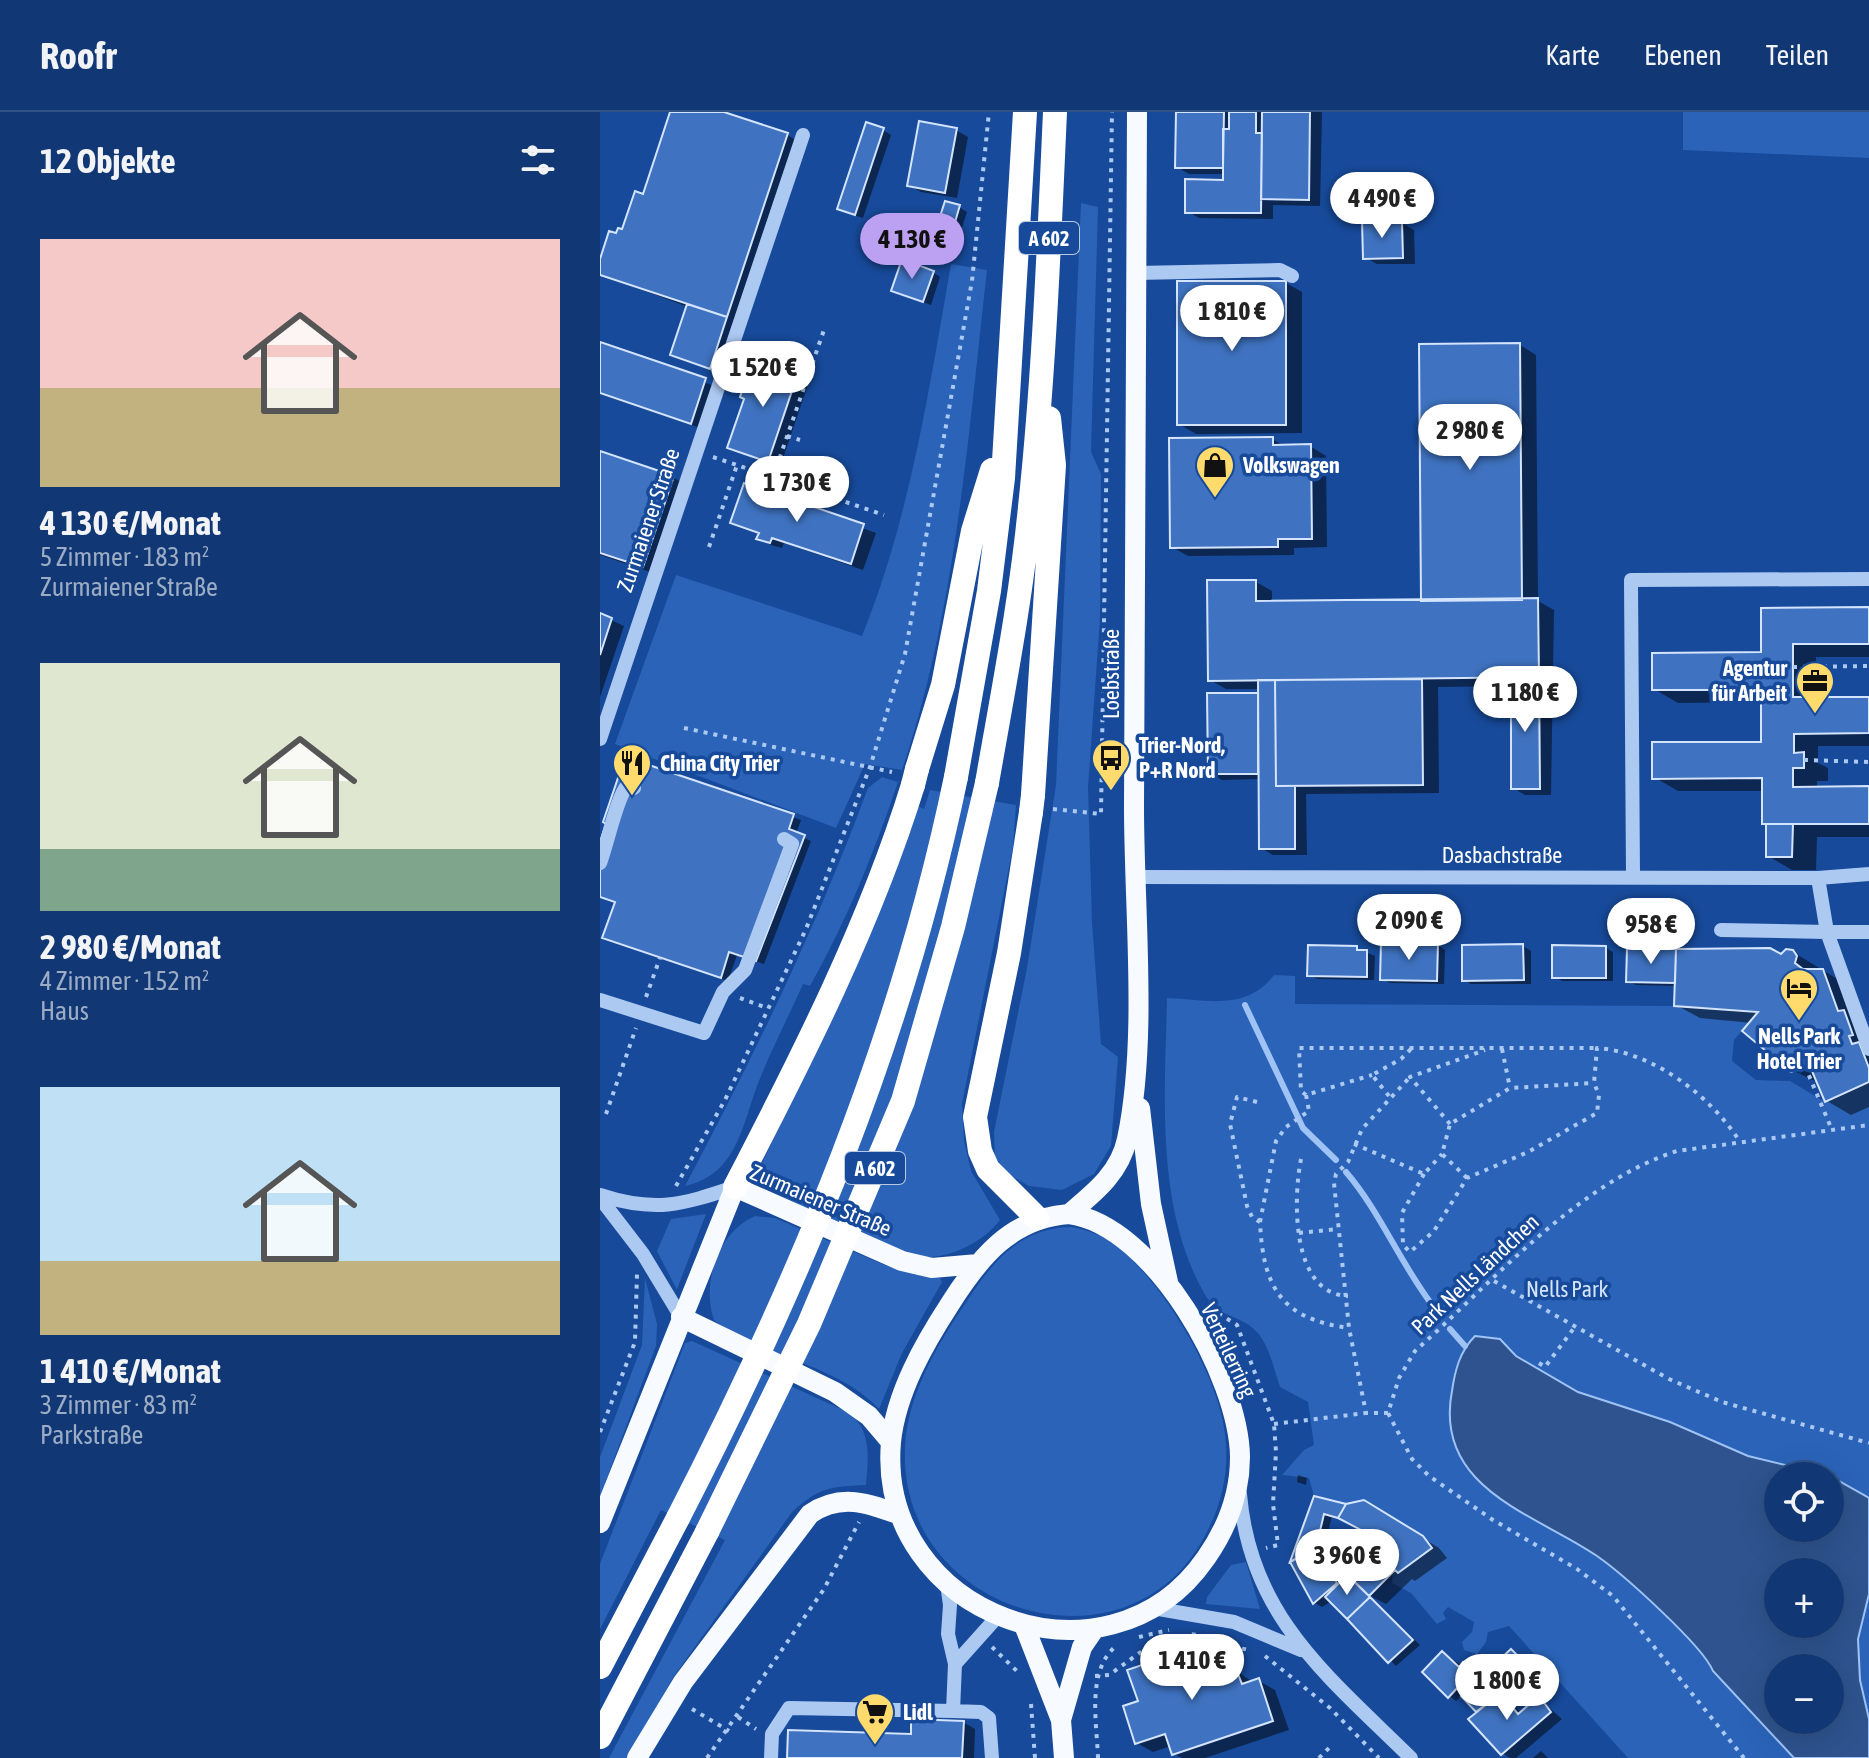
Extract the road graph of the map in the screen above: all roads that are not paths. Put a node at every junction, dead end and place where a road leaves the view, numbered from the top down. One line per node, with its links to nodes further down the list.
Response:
1 (1025, 112): 8 (highway, A 602)
2 (1055, 112): 7 (highway, A 602)
3 (1137, 112): 5 (main road, Loebstraße)
4 (803, 135): 10 (street, Zurmaiener Straße)
5 (1136, 273): 6 (street); 16 (main road, Loebstraße)
6 (1292, 276)
7 (1043, 364): 27 (highway); 45 (highway, A 602, bridge)
8 (1005, 429): 24 (highway); 42 (highway, A 602, bridge)
9 (1869, 579): 15 (street)
10 (600, 739)
11 (634, 788): 13 (street)
12 (784, 839): 21 (street)
13 (600, 863)
14 (1869, 874): 17 (street, Dasbachstraße)
15 (1633, 876): 16 (street, Dasbachstraße); 17 (street, Dasbachstraße)
16 (1134, 877): 23 (main road, Loebstraße)
17 (1818, 878): 19 (street)
18 (1721, 930): 19 (street)
19 (1827, 932): 20 (street); 22 (street)
20 (1869, 932)
21 (600, 1000)
22 (1869, 1049)
23 (1138, 1072): 26 (main road, Loebstraße); 29 (main road)
24 (735, 1187): 25 (street, Zurmaiener Straße); 28 (main road, Zurmaiener Straße); 30 (main road)
25 (600, 1196): 30 (street, Zurmaiener Straße)
26 (1069, 1214): 27 (main road, Verteilerring); 29 (main road, Verteilerring)
27 (1037, 1218): 28 (main road, Verteilerring)
28 (978, 1264): 31 (main road, Verteilerring)
29 (1169, 1286): 32 (main road, Verteilerring)
30 (681, 1317): 31 (main road); 34 (main road)
31 (891, 1442): 33 (main road, Verteilerring)
32 (1239, 1477): 36 (main road, Verteilerring); 40 (street)
33 (900, 1515): 35 (main road, Verteilerring); 46 (main road)
34 (600, 1523)
35 (947, 1584): 37 (main road, Verteilerring); 41 (street)
36 (1153, 1608): 39 (main road, Verteilerring); 40 (street)
37 (998, 1616): 38 (main road, Verteilerring); 41 (street)
38 (1024, 1625): 39 (main road, Verteilerring); 44 (main road)
39 (1095, 1628): 44 (main road)
40 (1305, 1652): 50 (street)
41 (955, 1664): 43 (street)
42 (600, 1667)
43 (953, 1711): 47 (street); 48 (street)
44 (1061, 1720): 49 (main road)
45 (600, 1737)
46 (637, 1758)
47 (771, 1758)
48 (992, 1758)
49 (1064, 1758)
50 (1411, 1758)

